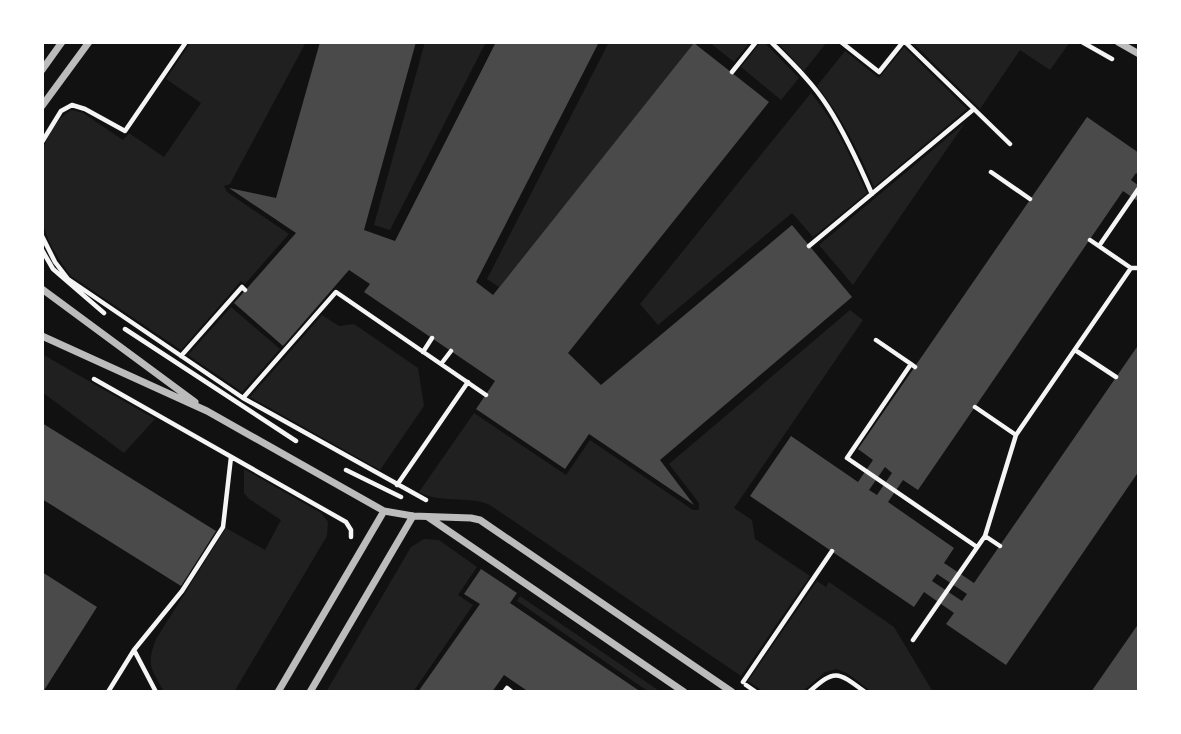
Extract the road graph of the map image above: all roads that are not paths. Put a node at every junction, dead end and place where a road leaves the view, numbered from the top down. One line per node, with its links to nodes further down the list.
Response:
1 (62, 42): 5 (street)
2 (89, 42): 6 (street)
3 (1118, 42): 4 (street)
4 (1139, 54)
5 (42, 70)
6 (42, 106)
7 (42, 289): 9 (street)
8 (42, 335): 9 (street)
9 (207, 411): 10 (street)
10 (384, 511): 11 (street); 14 (street)
11 (413, 516): 12 (street); 15 (street)
12 (427, 517): 13 (street); 16 (street)
13 (734, 688)
14 (278, 692)
15 (310, 692)
16 (684, 692)

